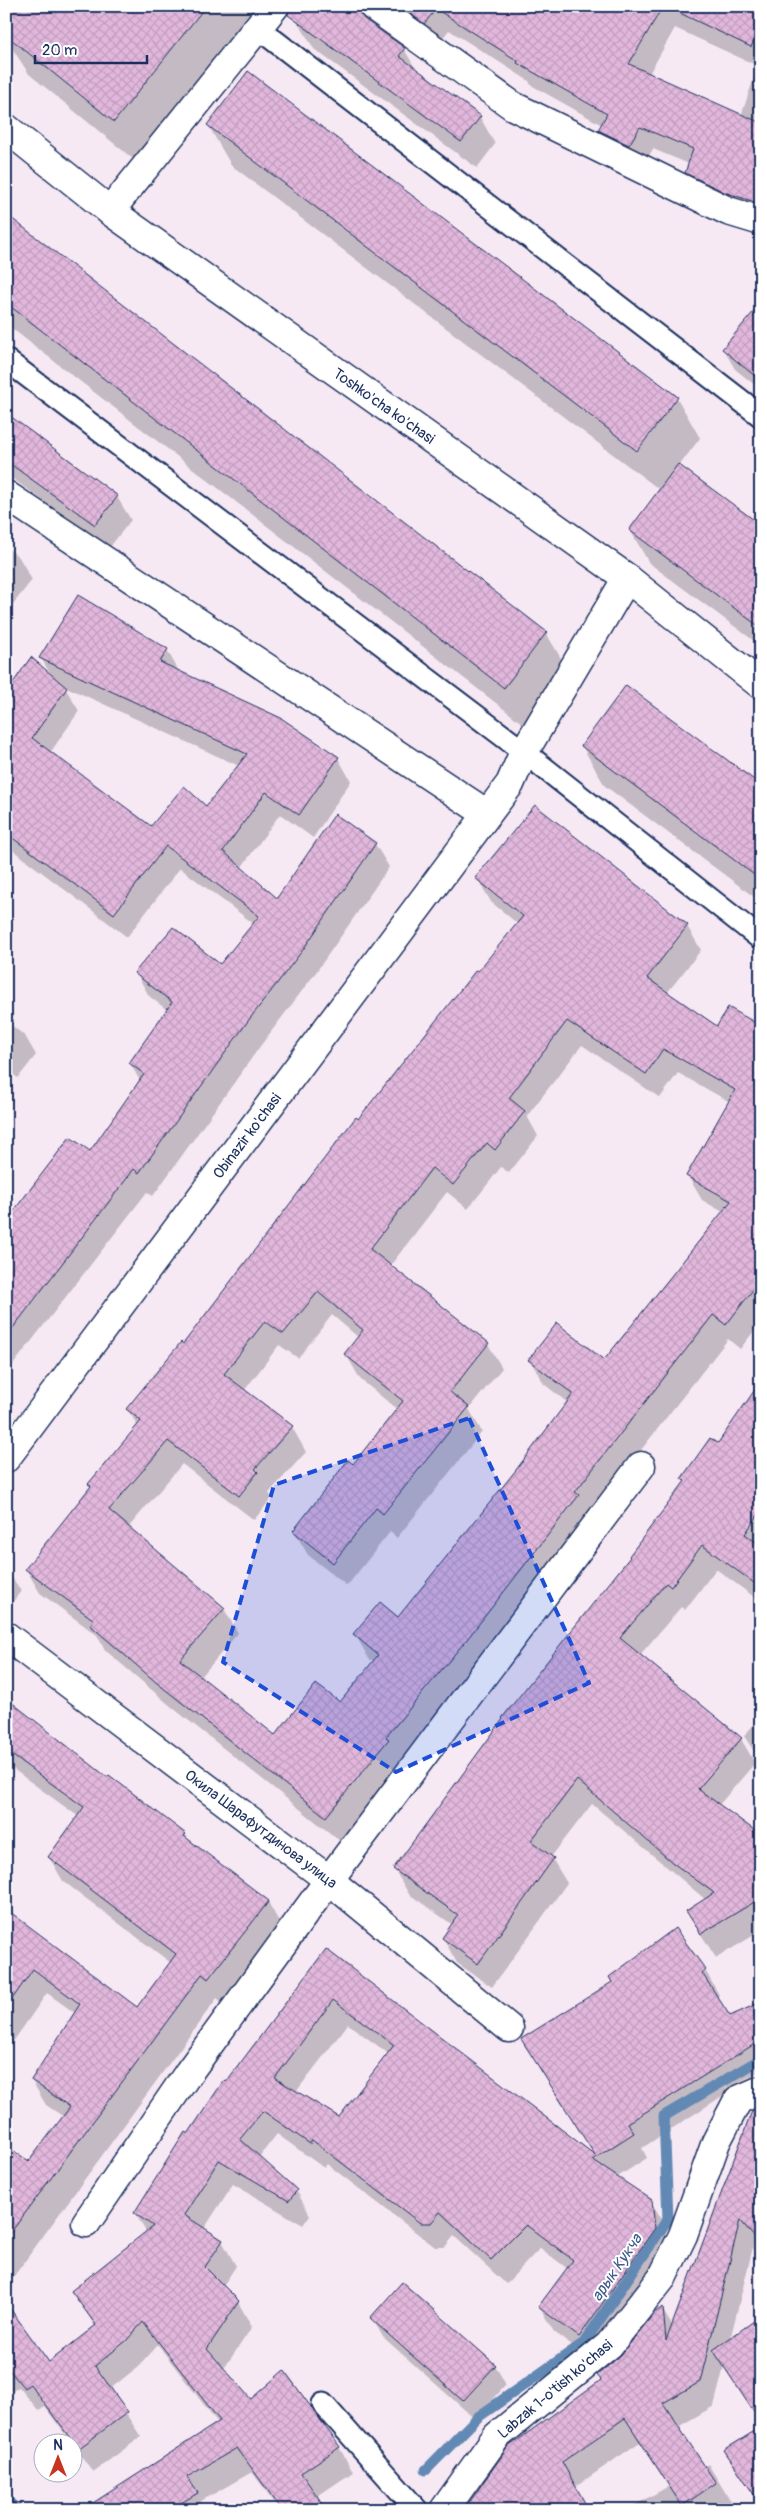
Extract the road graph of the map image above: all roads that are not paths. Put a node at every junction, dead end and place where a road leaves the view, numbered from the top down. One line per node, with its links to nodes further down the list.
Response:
1 (275, 6): 3 (street)
2 (373, 6): 6 (street)
3 (258, 28): 5 (street); 8 (lane)
4 (6, 128): 5 (street, Toshko'cha ko'chasi)
5 (110, 211): 10 (street, Toshko'cha ko'chasi)
6 (761, 221)
7 (6, 360): 12 (lane)
8 (761, 416)
9 (6, 495): 13 (street)
10 (627, 578): 11 (street, Toshko'cha ko'chasi); 12 (street, Obinazir ko'chasi)
11 (761, 685)
12 (524, 752): 13 (street, Obinazir ko'chasi); 14 (lane)
13 (487, 814): 15 (street, Obinazir ko'chasi)
14 (761, 939)
15 (6, 1458)
16 (641, 1466): 18 (street)
17 (6, 1636): 18 (street, Окила Шарафутдинова улица)
18 (329, 1880): 19 (street, Окила Шарафутдинова улица); 21 (street)
19 (509, 2028)
20 (761, 2090): 24 (street, Labzak 1-o'tish ko'chasi)
21 (86, 2224)
22 (323, 2404): 23 (lane)
23 (416, 2510)
24 (444, 2510)

